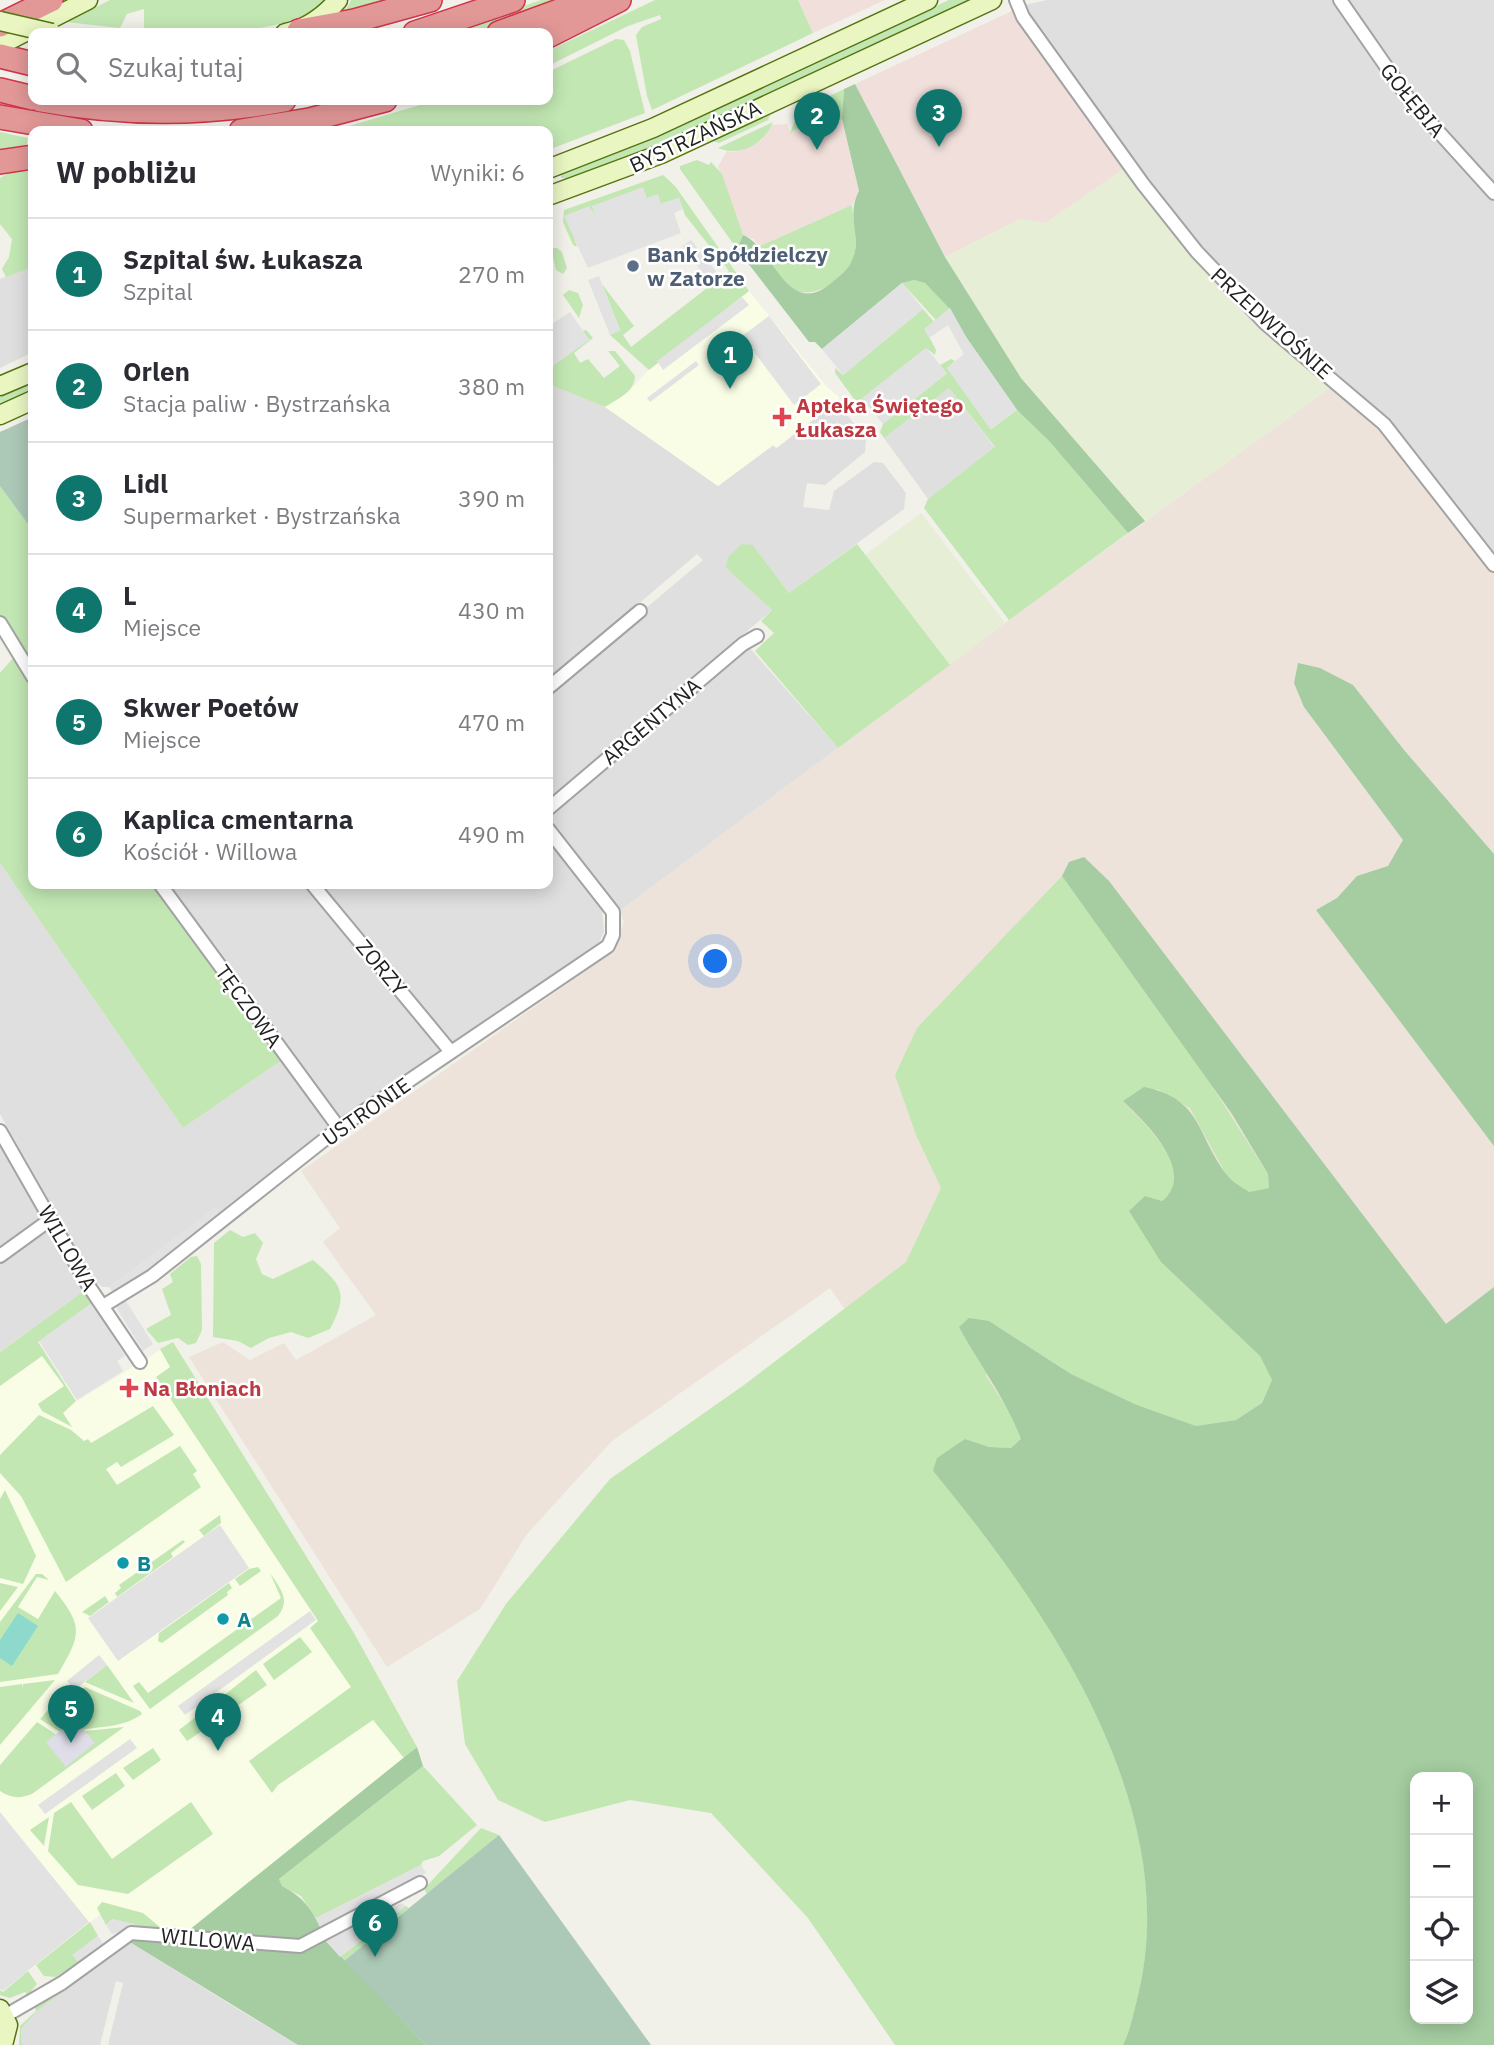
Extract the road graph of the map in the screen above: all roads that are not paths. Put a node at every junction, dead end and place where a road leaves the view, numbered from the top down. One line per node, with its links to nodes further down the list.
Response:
1 (51, 0): 12 (highway)
2 (88, 0): 14 (main road)
3 (338, 0): 15 (main road)
4 (430, 0): 16 (highway)
5 (513, 0): 17 (highway)
6 (589, 0): 18 (highway)
7 (619, 0): 20 (highway)
8 (928, 0): 34 (main road, BYSTRZAŃSKA)
9 (992, 0): 36 (main road, BYSTRZAŃSKA)
10 (1016, 0): 41 (street, PRZEDWIOŚNIE)
11 (1340, 0): 35 (street, GOŁĘBIA)
12 (0, 23): 13 (main road, bridge)
13 (28, 28)
14 (33, 28)
15 (300, 28)
16 (315, 28)
17 (430, 28)
18 (513, 28)
19 (28, 31): 21 (main road)
20 (553, 33)
21 (0, 45)
22 (0, 56): 23 (highway)
23 (28, 63)
24 (0, 90): 25 (highway)
25 (28, 97)
26 (94, 105): 27 (highway)
27 (250, 105)
28 (366, 105): 31 (highway)
29 (0, 117): 30 (highway)
30 (45, 126)
31 (272, 126)
32 (28, 158): 33 (highway)
33 (0, 162)
34 (553, 167)
35 (1494, 193)
36 (553, 194)
37 (28, 374): 38 (main road)
38 (0, 386)
39 (28, 402): 40 (main road)
40 (0, 415)
41 (1494, 565)
42 (640, 611): 46 (street)
43 (0, 622): 45 (street)
44 (757, 636): 47 (street, ARGENTYNA)
45 (28, 669)
46 (553, 684)
47 (553, 805)
48 (553, 835): 51 (street, USTRONIE)
49 (164, 889): 52 (street, TĘCZOWA)
50 (316, 889): 51 (street, ZORZY)
51 (450, 1052): 52 (street, USTRONIE)
52 (339, 1128): 56 (street, USTRONIE)
53 (0, 1131): 54 (street, WILLOWA)
54 (51, 1219): 55 (street); 56 (street, WILLOWA)
55 (0, 1256)
56 (103, 1306): 57 (street, WILLOWA)
57 (140, 1362)
58 (420, 1883): 59 (street, WILLOWA)
59 (2, 2013): 60 (main road)
60 (3, 2045)

